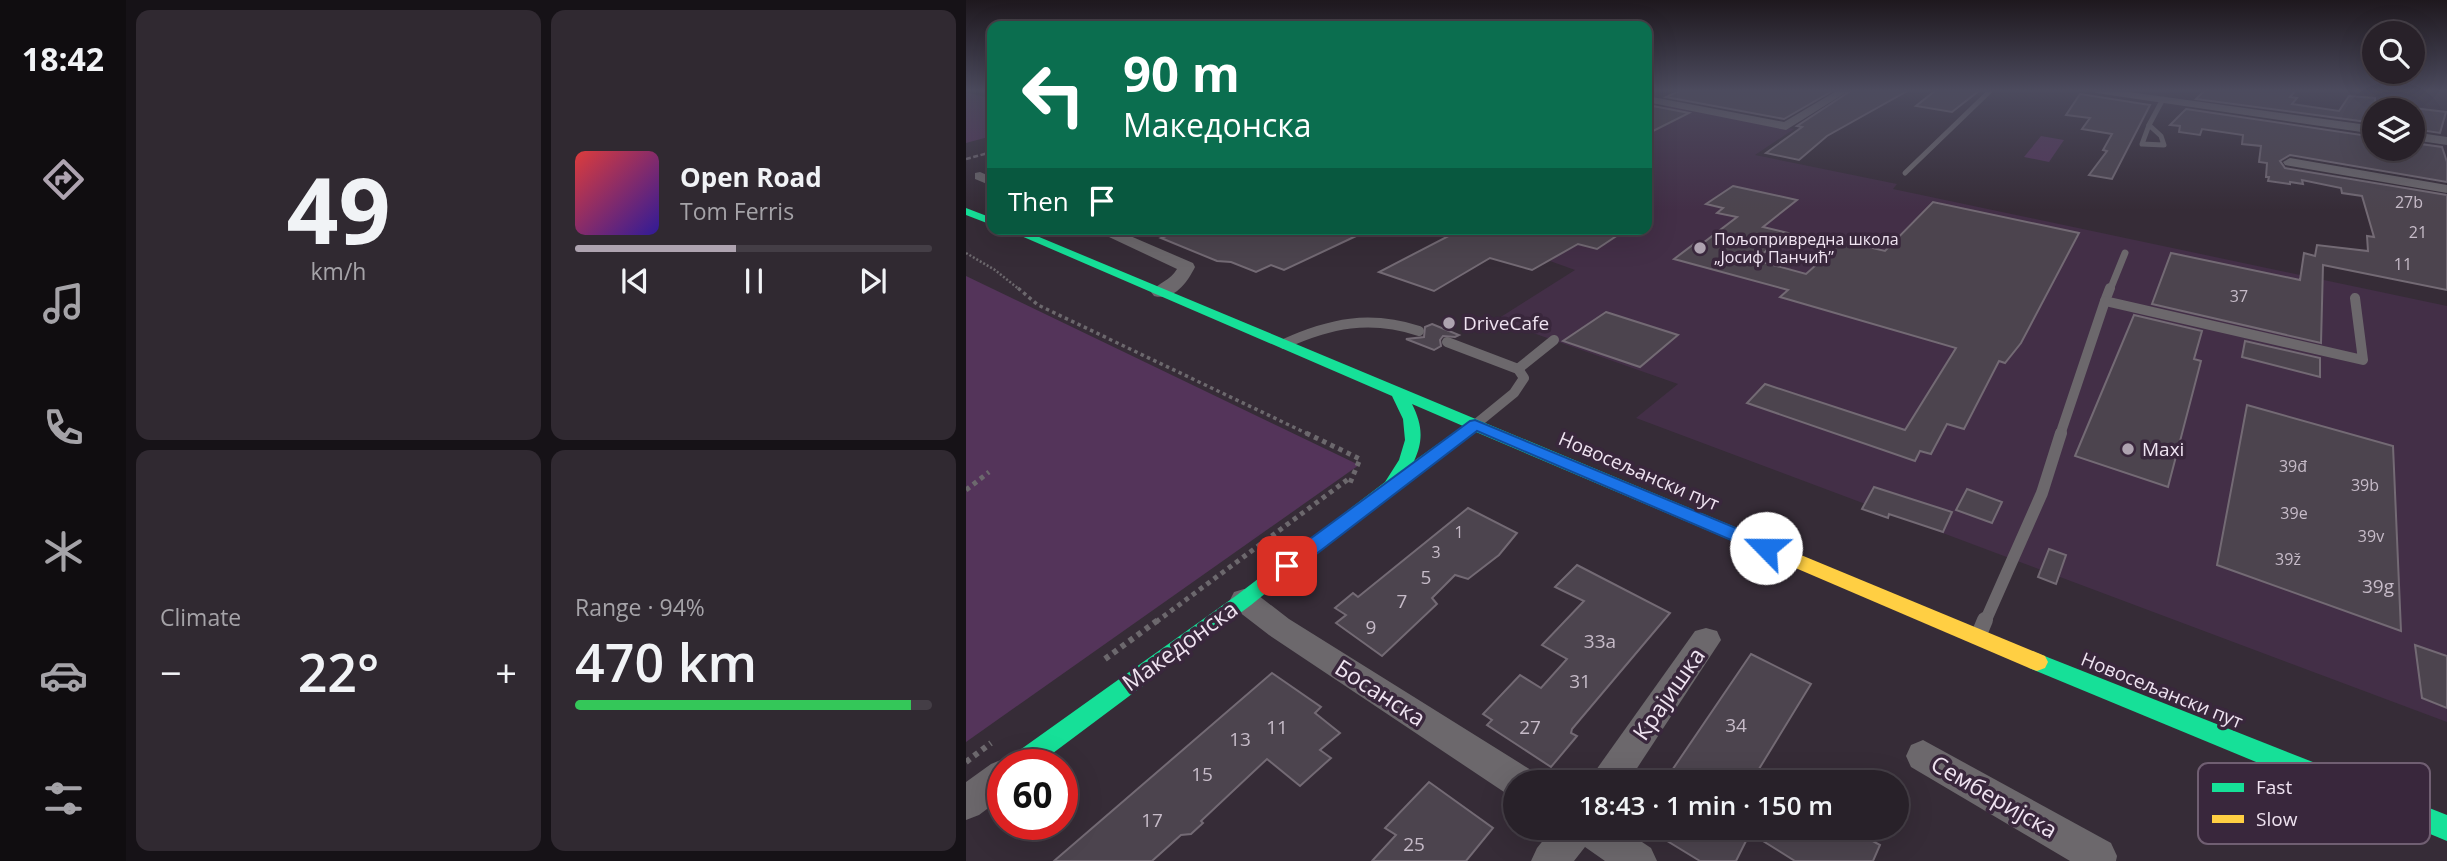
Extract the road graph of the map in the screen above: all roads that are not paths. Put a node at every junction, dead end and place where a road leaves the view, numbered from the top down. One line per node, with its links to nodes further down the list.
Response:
1 (1949, 130): 7 (lane)
2 (2146, 130): 3 (lane)
3 (2155, 130)
4 (2425, 138): 5 (street)
5 (2447, 141)
6 (2290, 162): 8 (street)
7 (1905, 173)
8 (2447, 189)
9 (966, 211): 10 (main road)
10 (987, 220)
11 (1024, 235): 14 (main road, Новосељански пут)
12 (1114, 235): 14 (street)
13 (2124, 253): 16 (lane)
14 (1160, 292): 20 (main road, Новосељански пут)
15 (2355, 298): 16 (lane)
16 (2105, 301): 26 (lane)
17 (1419, 331): 20 (lane)
18 (1553, 340): 21 (lane)
19 (1447, 342): 21 (lane)
20 (1281, 345): 22 (main road, Новосељански пут)
21 (1518, 369): 23 (lane)
22 (1398, 393): 23 (main road, Новосељански пут); 24 (main road)
23 (1475, 425): 24 (main road, Македонска); 26 (main road, Новосељански пут)
24 (1392, 485): 25 (main road, Македонска)
25 (1244, 600): 28 (main road, Македонска); 32 (street, Босанска)
26 (1978, 637): 30 (main road, Новосељански пут)
27 (1706, 640): 31 (street, Крајишка)
28 (1040, 749)
29 (1923, 756): 41 (street, Семберијска)
30 (2287, 763)
31 (1616, 770)
32 (1503, 772)
33 (987, 788): 34 (street)
34 (966, 803)
35 (2430, 821): 36 (main road, Новосељански пут)
36 (2447, 828)
37 (1567, 840): 39 (street)
38 (1607, 840): 40 (street)
39 (1550, 861)
40 (1638, 861)
41 (2097, 861)

